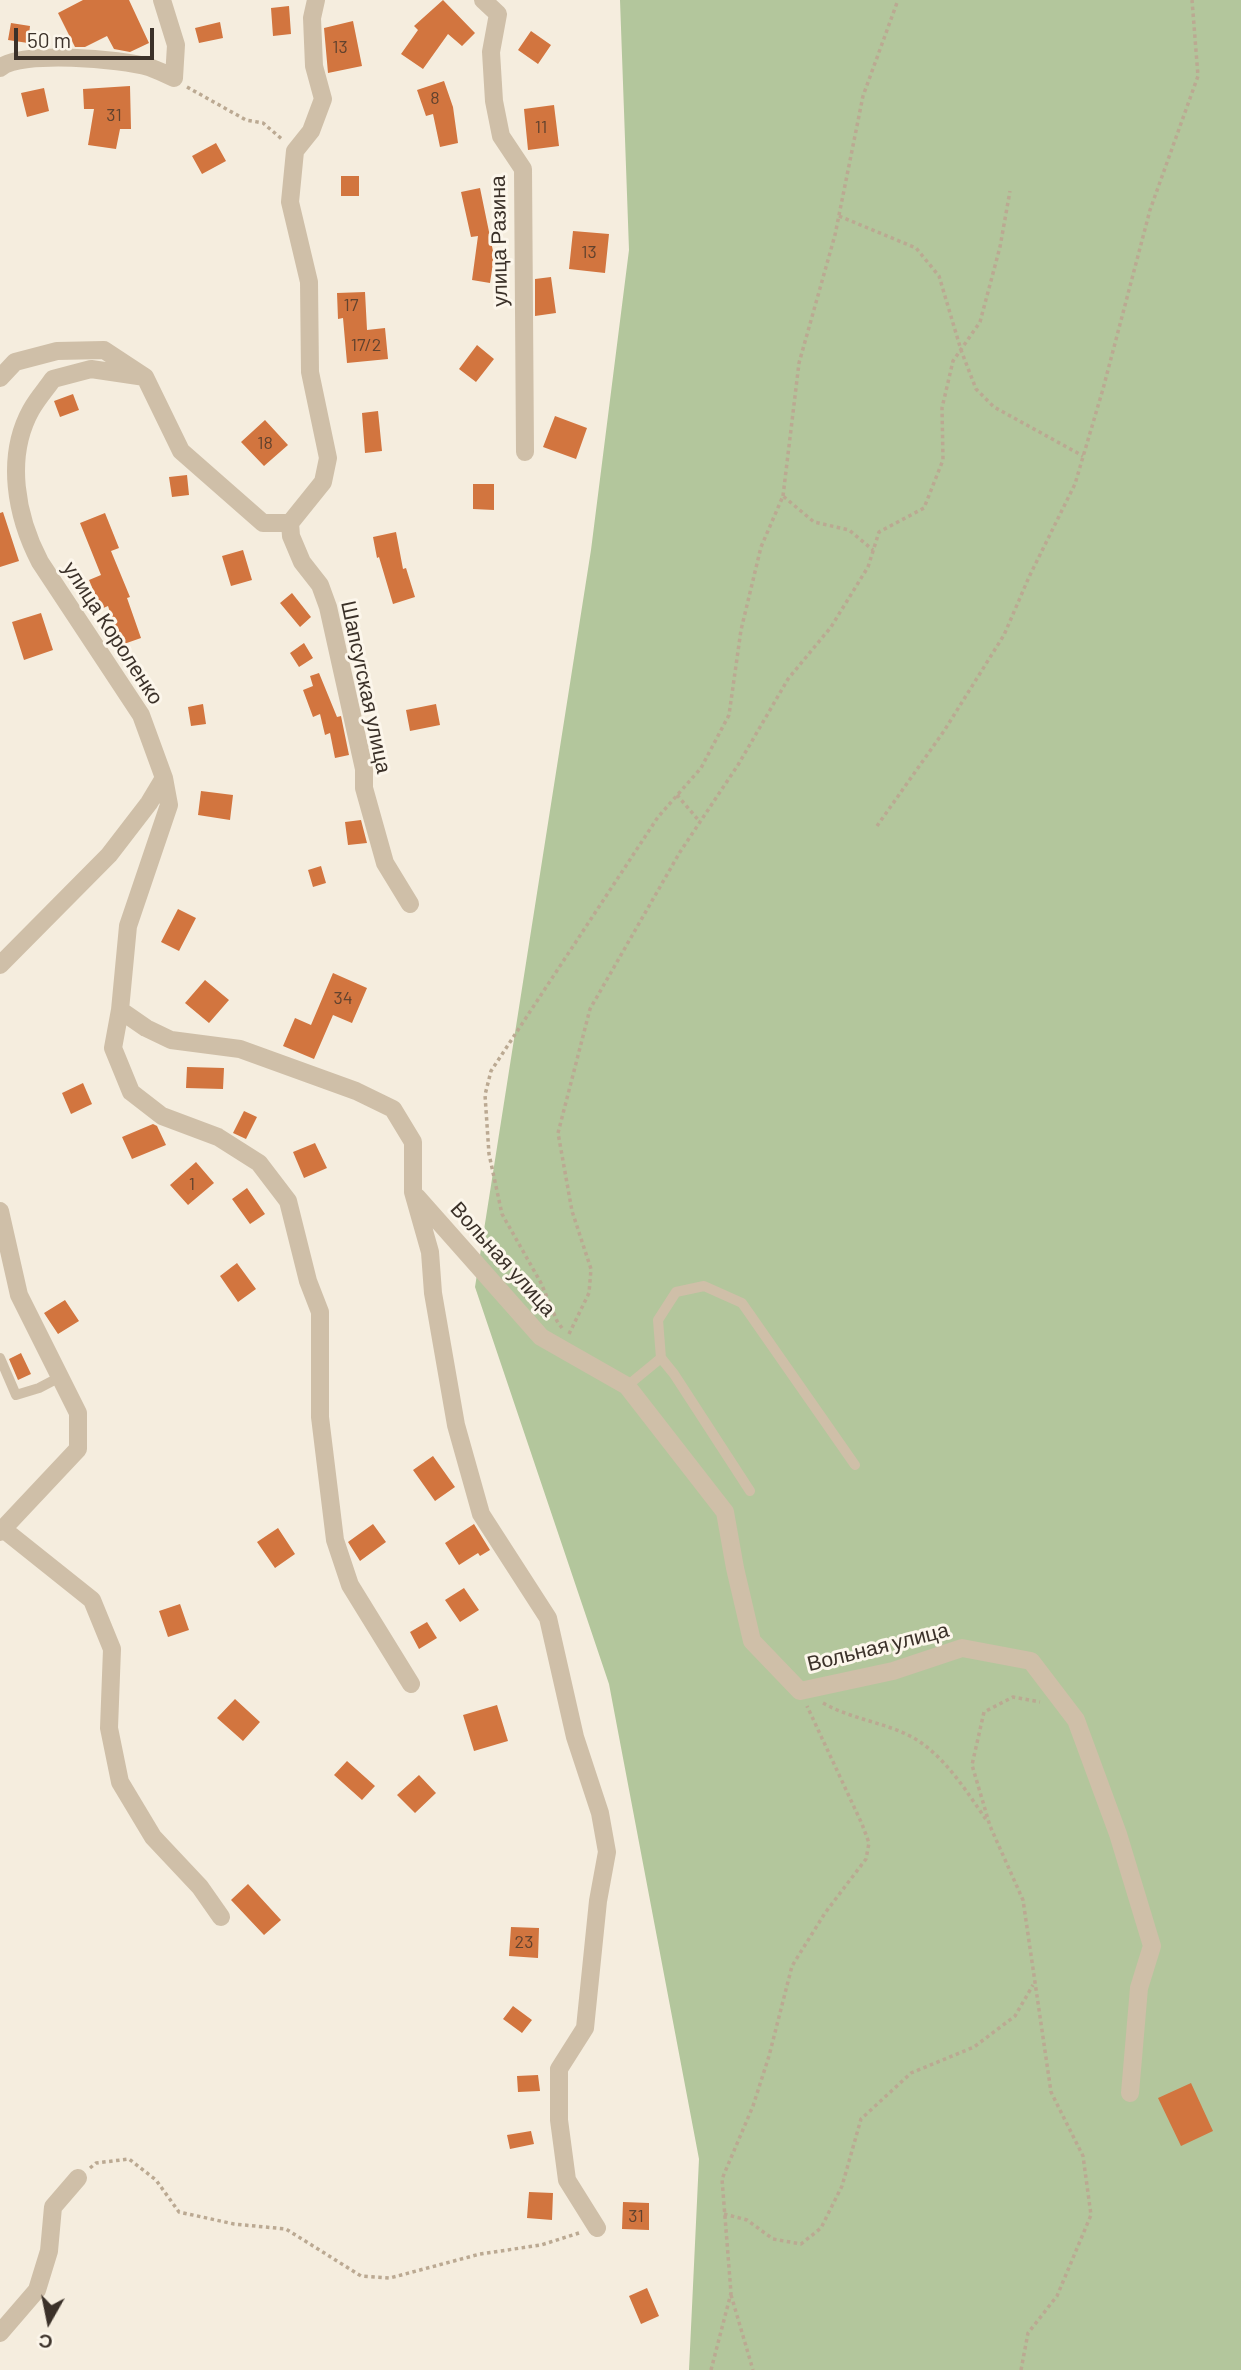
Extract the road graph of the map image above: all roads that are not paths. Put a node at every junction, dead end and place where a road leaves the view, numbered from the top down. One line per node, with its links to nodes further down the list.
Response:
1 (162, 0): 4 (street)
2 (316, 0): 8 (street)
3 (483, 0): 7 (street, улица Разина)
4 (0, 68)
5 (145, 377): 6 (street); 8 (street); 9 (street, улица Короленко)
6 (0, 378)
7 (525, 453)
8 (290, 523): 10 (street, Шапсугская улица)
9 (164, 778): 11 (street); 12 (street, улица Короленко)
10 (410, 904)
11 (0, 965)
12 (120, 1010): 13 (street, Вольная улица); 22 (street)
13 (413, 1192): 18 (street, Вольная улица); 26 (street, Вольная улица)
14 (0, 1211): 17 (street)
15 (0, 1358): 17 (lane)
16 (661, 1358): 18 (lane); 19 (lane); 20 (lane)
17 (60, 1377): 21 (street)
18 (627, 1386): 24 (street, Вольная улица)
19 (855, 1465)
20 (750, 1491)
21 (2, 1530): 23 (street)
22 (411, 1684)
23 (221, 1917)
24 (1130, 2093)
25 (78, 2178): 27 (street)
26 (597, 2228)
27 (0, 2333)

